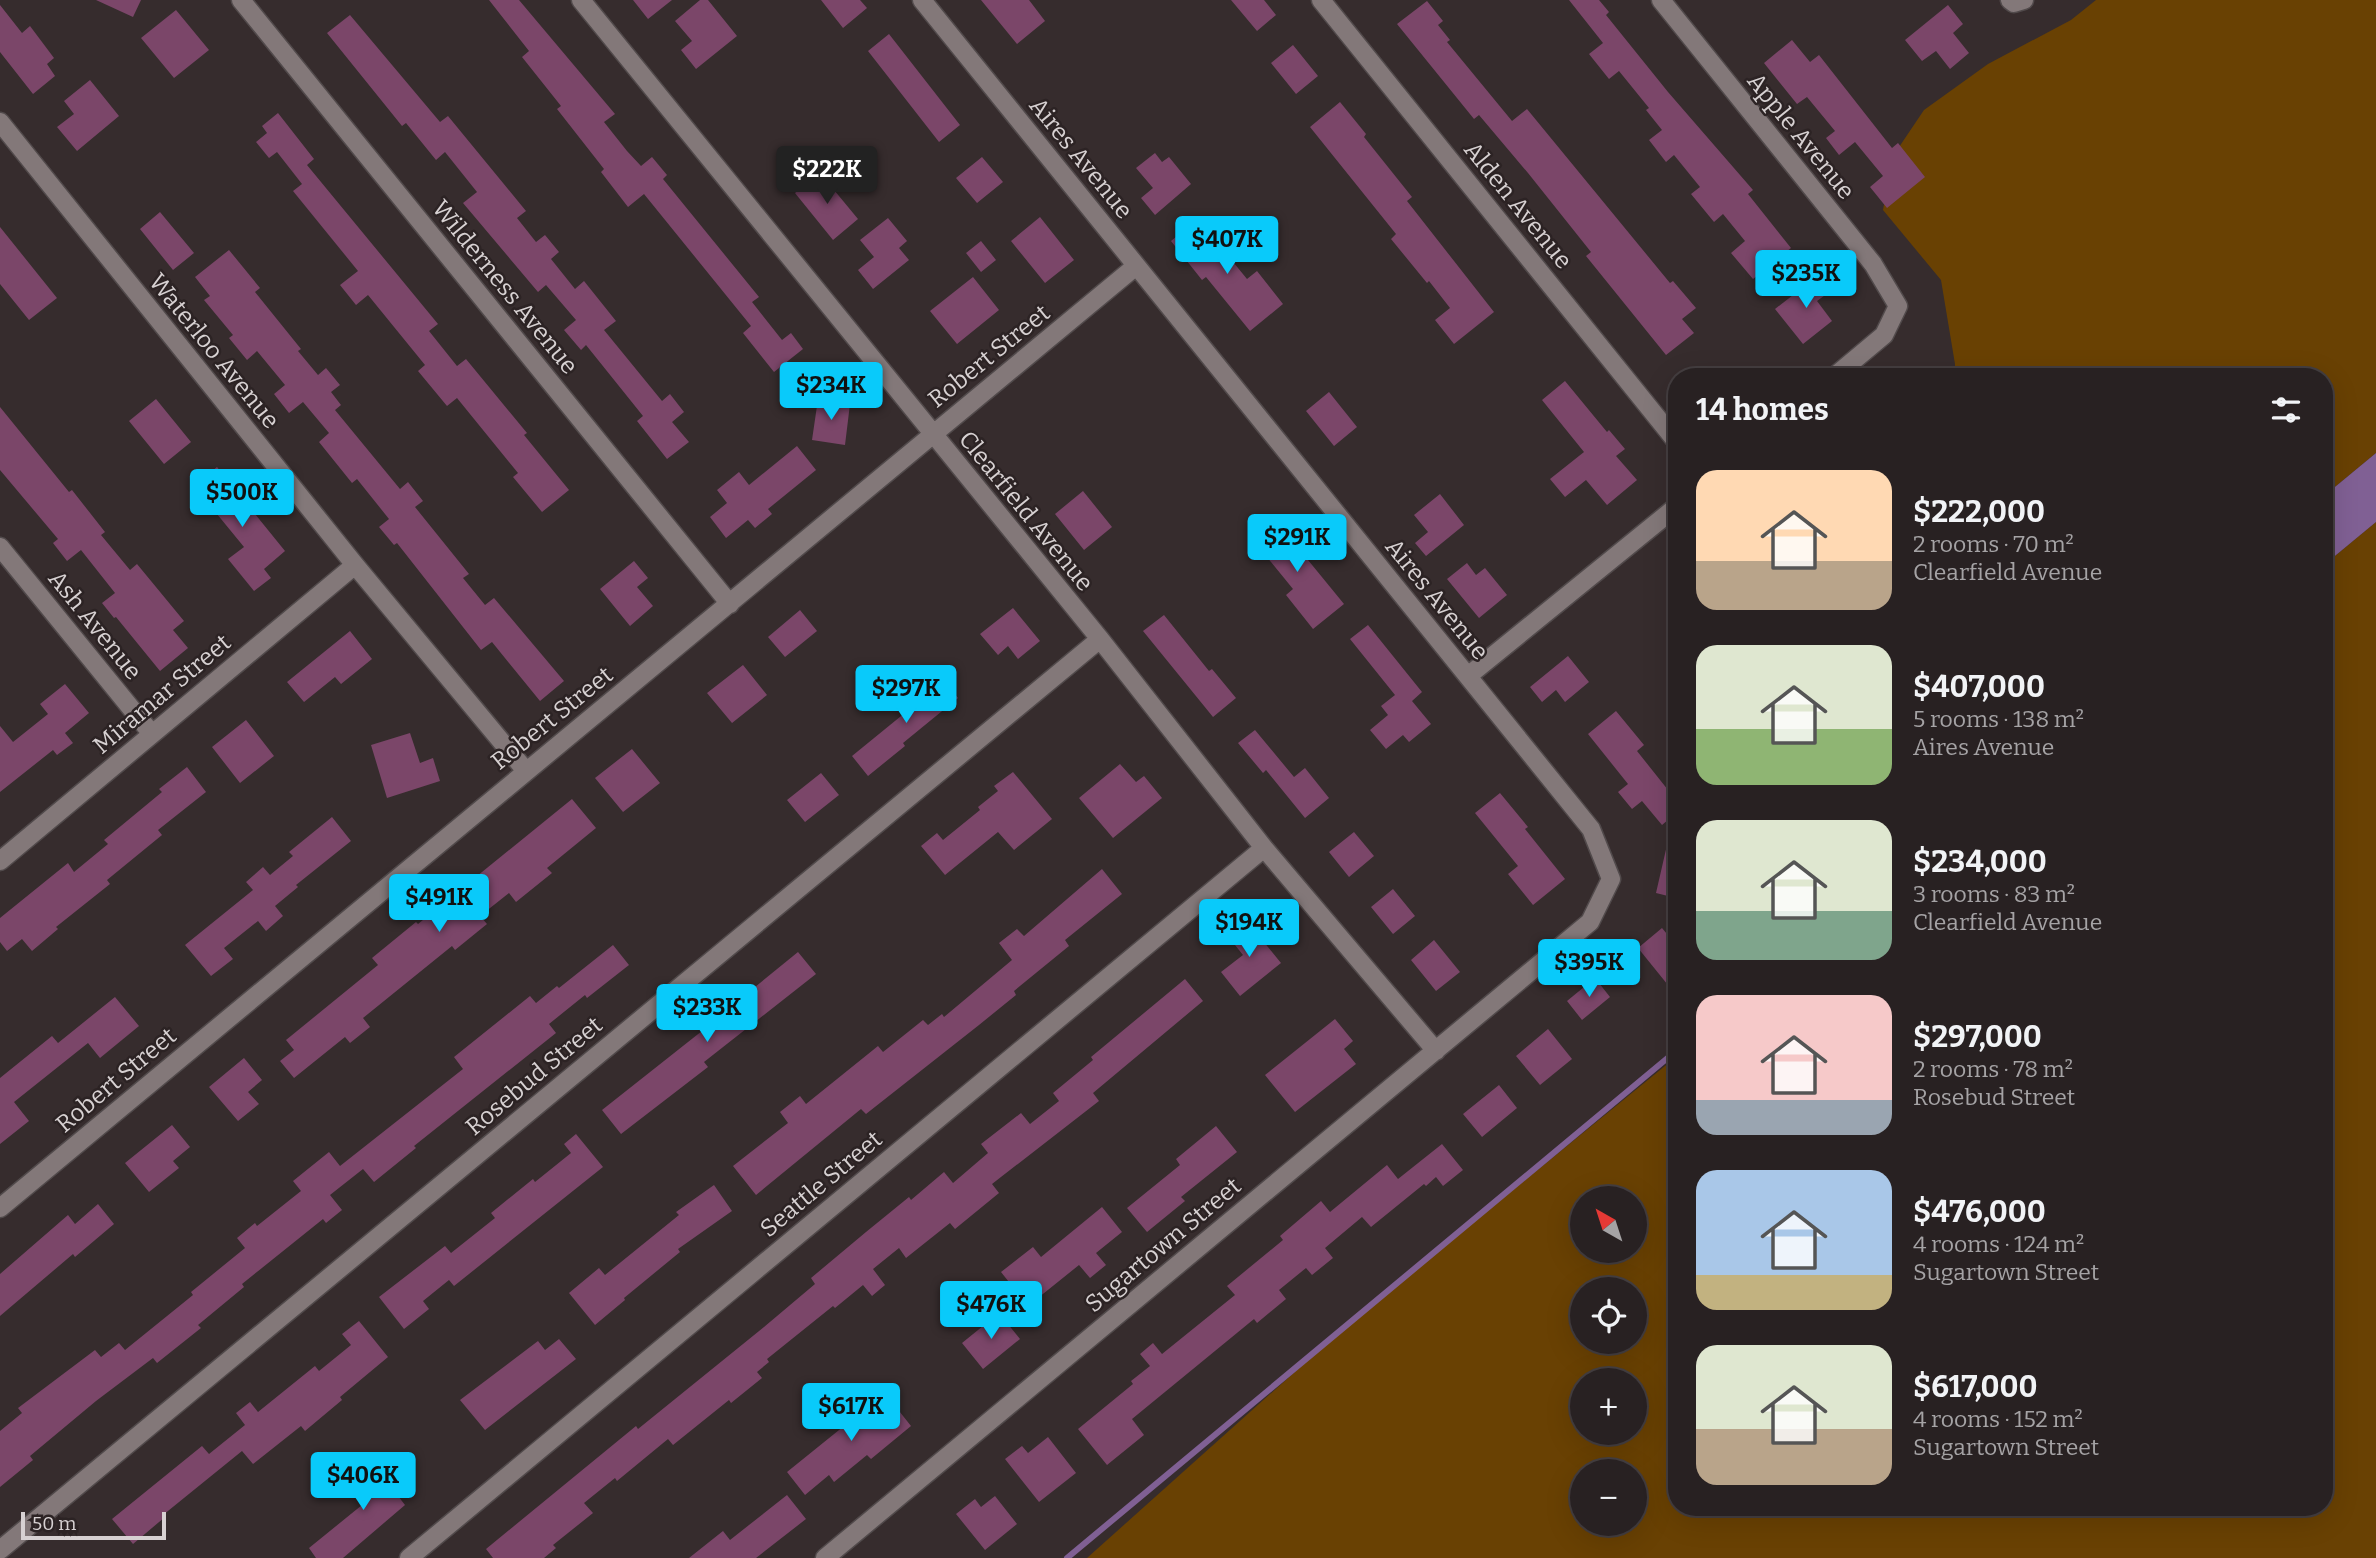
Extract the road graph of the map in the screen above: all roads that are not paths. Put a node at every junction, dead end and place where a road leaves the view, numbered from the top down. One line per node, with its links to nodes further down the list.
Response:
1 (242, 0): 14 (street, Wilderness Avenue)
2 (581, 0): 10 (street, Clearfield Avenue)
3 (922, 0): 7 (street, Aires Avenue)
4 (1321, 0): 9 (street, Alden Avenue)
5 (1661, 0): 8 (street, Apple Avenue)
6 (0, 122): 13 (street, Waterloo Avenue)
7 (1136, 266): 10 (street, Robert Street); 16 (street, Aires Avenue)
8 (1845, 368)
9 (1668, 431)
10 (932, 434): 14 (street, Robert Street); 15 (street, Clearfield Avenue)
11 (1668, 514): 16 (street)
12 (0, 547): 17 (street, Ash Avenue)
13 (355, 565): 17 (street, Miramar Street); 18 (street, Waterloo Avenue)
14 (730, 604): 18 (street, Robert Street)
15 (1100, 639): 19 (street, Clearfield Avenue); 23 (street, Rosebud Street)
16 (1468, 676): 21 (street, Aires Avenue)
17 (152, 734): 20 (street, Miramar Street)
18 (526, 771): 22 (street, Robert Street)
19 (1264, 848): 21 (street, Clearfield Avenue); 25 (street, Seattle Street)
20 (0, 861)
21 (1436, 1051): 24 (street, Sugartown Street)
22 (0, 1208)
23 (0, 1550)
24 (837, 1554)
25 (409, 1558)

